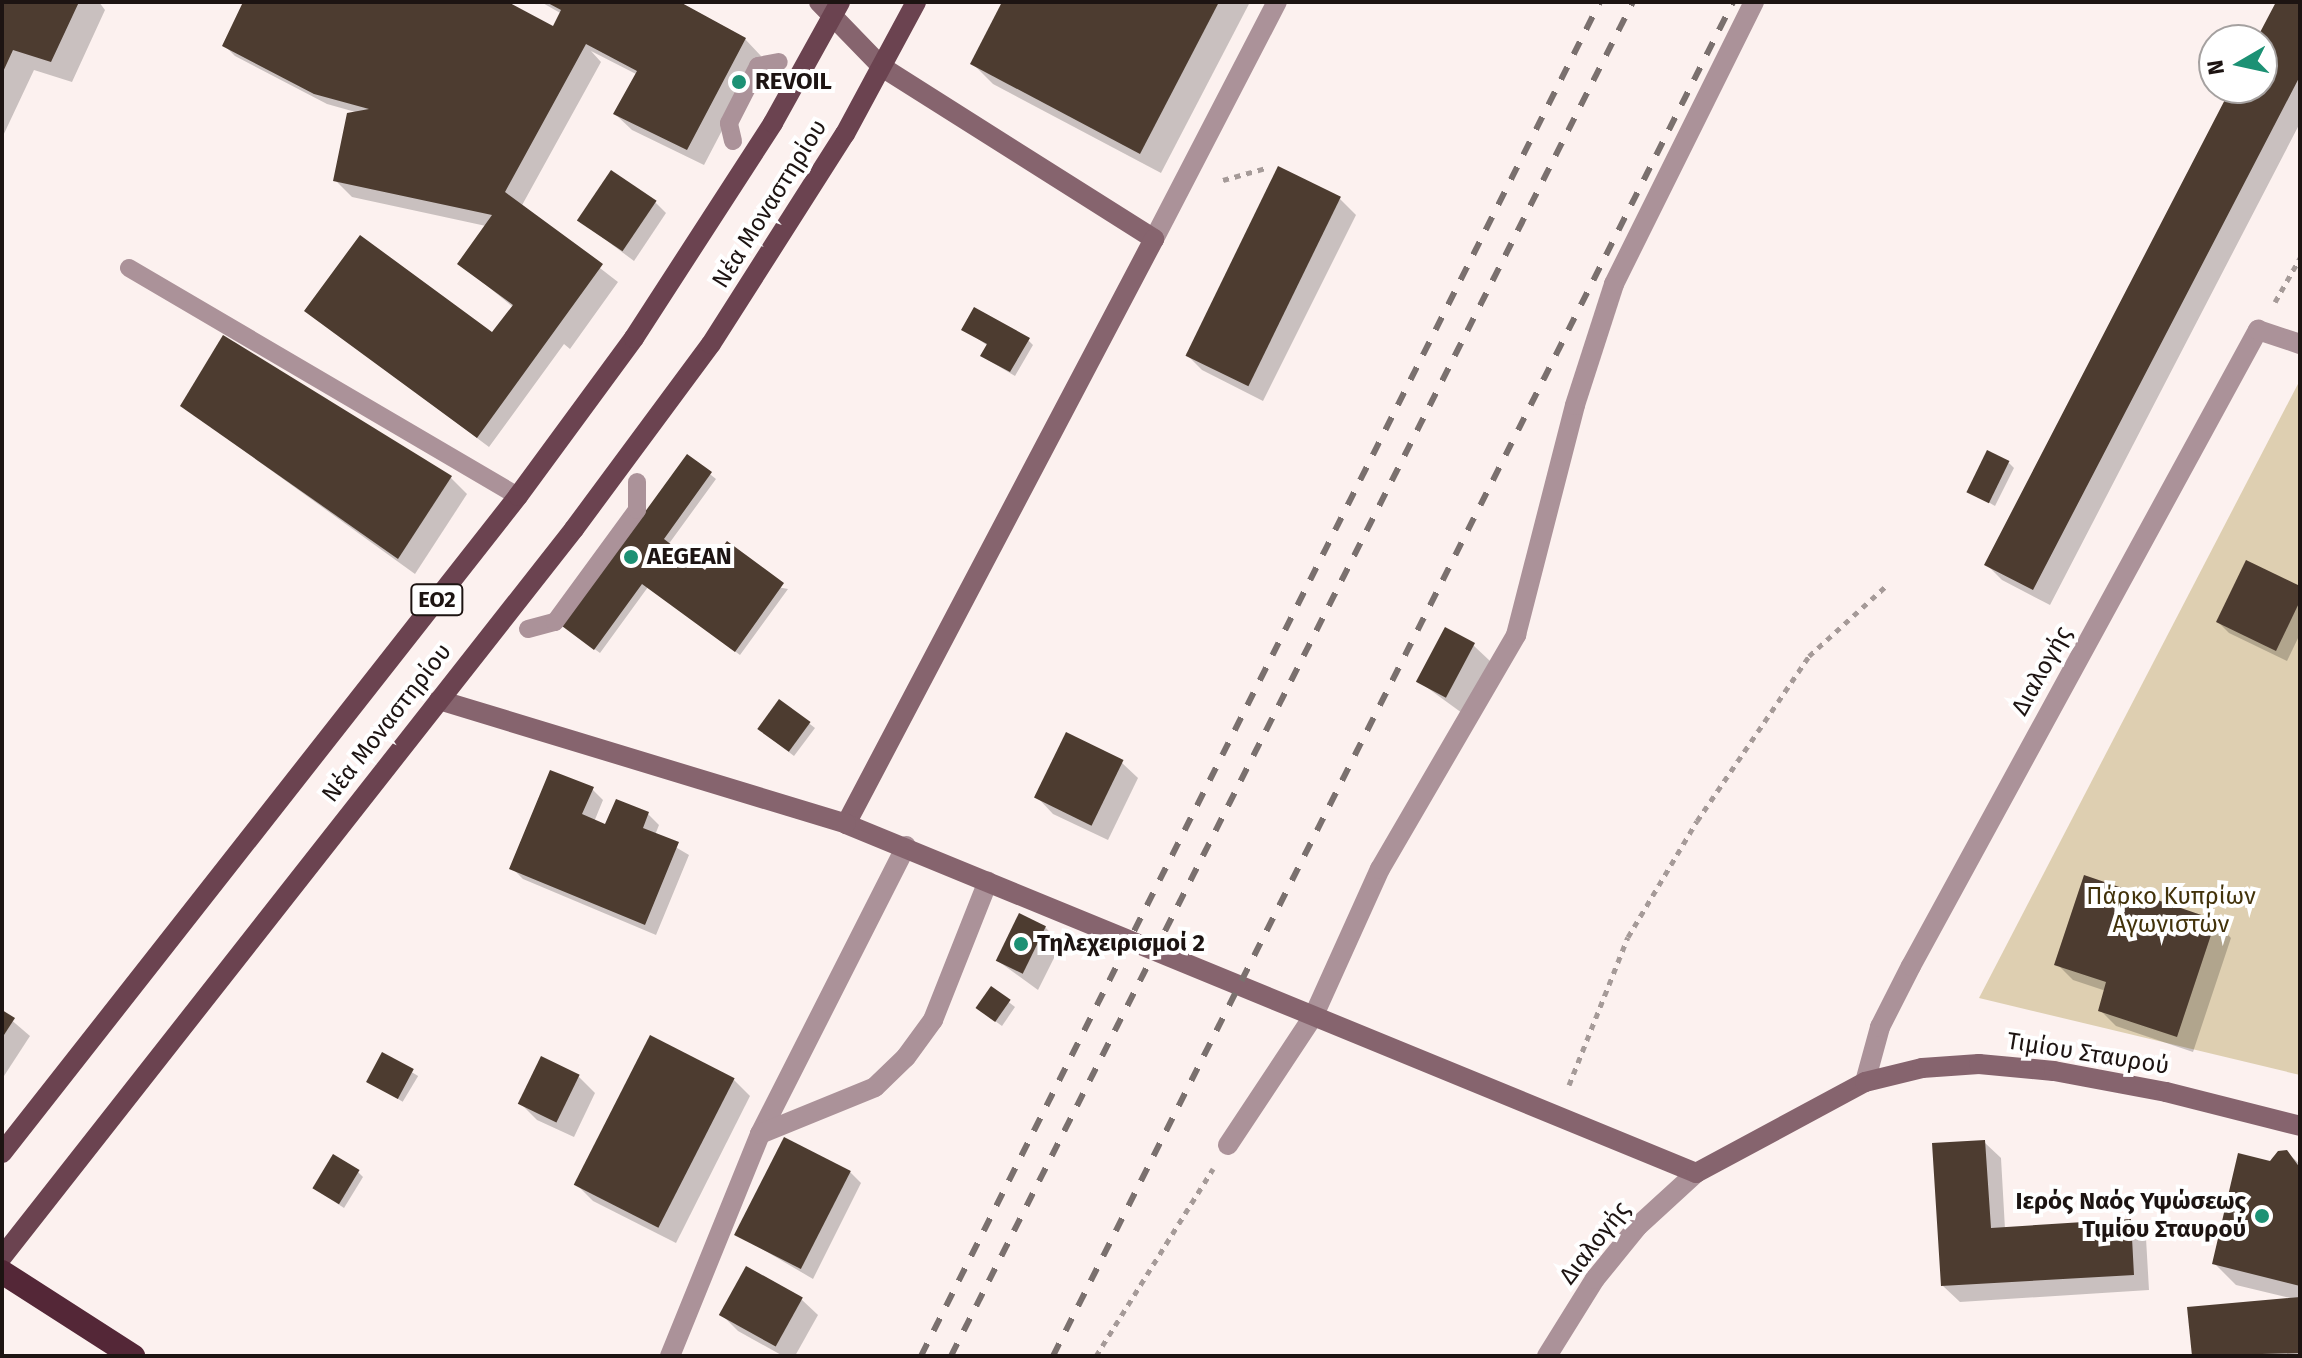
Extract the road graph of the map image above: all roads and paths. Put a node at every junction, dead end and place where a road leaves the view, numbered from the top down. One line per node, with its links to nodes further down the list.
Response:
1 (916, 2): 6 (main road, Νέα Μοναστηρίου / ΕΟ2)
2 (1277, 2): 8 (street)
3 (1754, 2): 21 (street)
4 (830, 7): 6 (street); 14 (main road, Νέα Μοναστηρίου / ΕΟ2)
5 (779, 62): 7 (lane)
6 (882, 67): 8 (street); 17 (main road, Νέα Μοναστηρίου / ΕΟ2)
7 (733, 141)
8 (1154, 239): 18 (street)
9 (2300, 258): 11 (path)
10 (129, 268): 14 (lane)
11 (2258, 330): 12 (street); 22 (street, Διαλογής)
12 (2300, 344)
13 (637, 482): 16 (lane)
14 (518, 496): 27 (main road, Νέα Μοναστηρίου / ΕΟ2)
15 (1887, 585): 23 (path)
16 (528, 629)
17 (439, 700): 18 (street); 29 (main road, Νέα Μοναστηρίου / ΕΟ2)
18 (846, 824): 19 (street)
19 (906, 846): 20 (street); 25 (street)
20 (988, 881): 21 (street); 25 (street)
21 (1314, 1015): 23 (street); 26 (street)
22 (1865, 1082): 24 (street, Τιμίου Σταυρού); 28 (street, Τιμίου Σταυρού)
23 (1557, 1116): 28 (street)
24 (2300, 1126)
25 (760, 1134): 32 (street)
26 (1228, 1145): 33 (path)
27 (2, 1153)
28 (1696, 1173): 34 (street, Διαλογής)
29 (2, 1257)
30 (2, 1272): 31 (highway)
31 (133, 1356)
32 (670, 1356)
33 (1096, 1356)
34 (1547, 1356)

